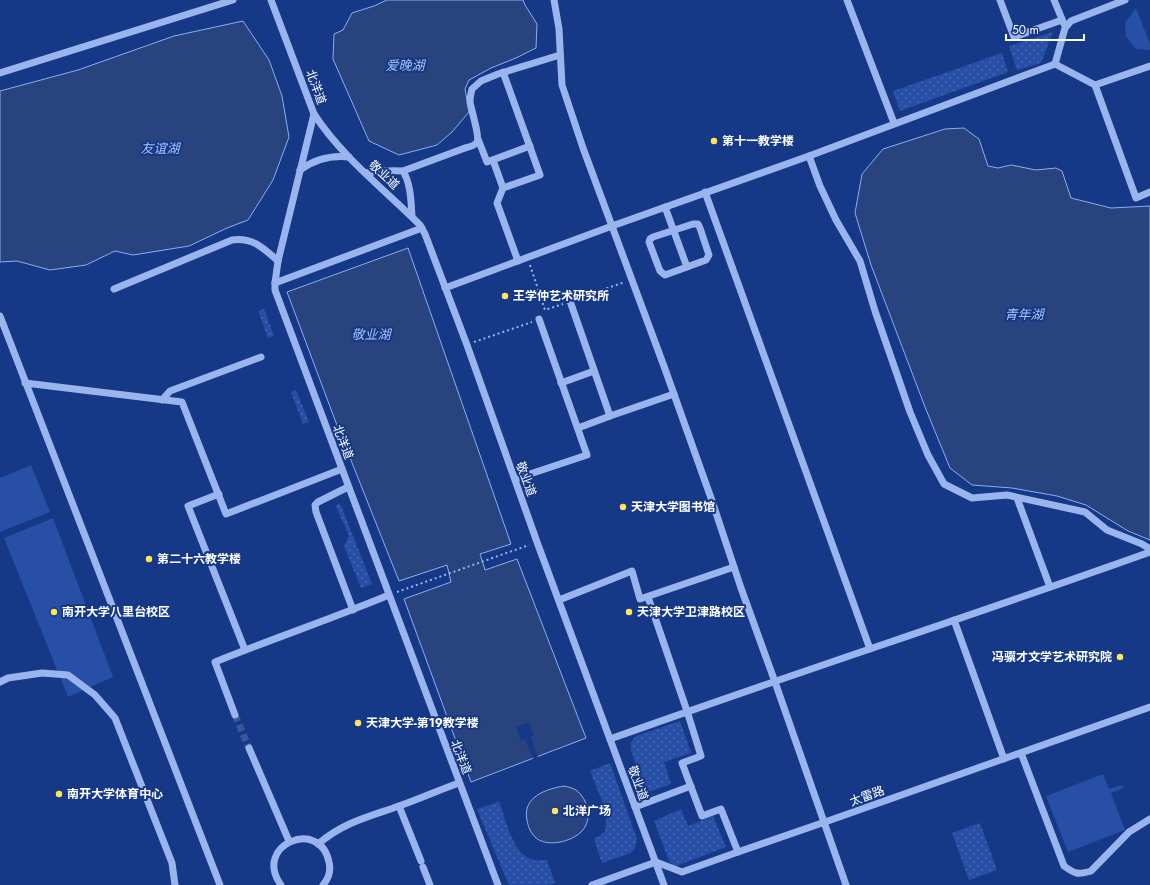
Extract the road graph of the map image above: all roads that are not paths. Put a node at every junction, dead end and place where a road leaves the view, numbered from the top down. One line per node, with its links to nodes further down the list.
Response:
1 (233, 0): 14 (street)
2 (271, 0): 16 (street, 北洋道)
3 (554, 0): 10 (street)
4 (847, 0): 17 (street)
5 (1000, 0): 8 (street)
6 (1054, 0): 8 (street)
7 (1125, 0): 9 (street)
8 (1062, 20): 9 (street)
9 (1065, 28): 11 (street)
10 (560, 55): 13 (street); 31 (street)
11 (1055, 64): 15 (street); 17 (street)
12 (1150, 66): 15 (street)
13 (503, 72): 18 (street); 19 (street)
14 (0, 73)
15 (1094, 85): 28 (street)
16 (314, 114): 21 (street, 敬业道); 23 (street, 北洋道)
17 (894, 124): 20 (street)
18 (478, 139): 22 (street); 24 (street)
19 (530, 146): 22 (street); 26 (street)
20 (809, 156): 27 (street); 55 (street)
21 (349, 157): 23 (street); 25 (street, 敬业道)
22 (492, 160): 26 (street)
23 (300, 170): 34 (street, 北洋道)
24 (403, 171): 25 (street); 30 (street)
25 (366, 173): 30 (street, 敬业道)
26 (503, 188): 35 (street)
27 (705, 192): 29 (street); 65 (street)
28 (1150, 192)
29 (665, 207): 31 (street); 33 (street)
30 (412, 216): 32 (street, 敬业道)
31 (612, 226): 35 (street); 47 (street)
32 (422, 228): 37 (street); 38 (street, 敬业道)
33 (674, 230): 36 (street); 36 (street); 36 (street)
34 (278, 261): 37 (street, 北洋道); 39 (street)
35 (518, 261): 38 (street)
36 (687, 267)
37 (275, 283): 51 (street, 北洋道)
38 (445, 288): 52 (street, 敬业道)
39 (114, 289)
40 (570, 301): 44 (street)
41 (0, 316): 45 (street)
42 (538, 320): 46 (street)
43 (262, 357): 48 (street)
44 (594, 371): 46 (street); 49 (street)
45 (25, 383): 48 (street); 87 (street)
46 (562, 383): 50 (street)
47 (674, 394): 49 (street); 58 (street)
48 (162, 400): 54 (street)
49 (610, 416): 50 (street)
50 (578, 428): 52 (street)
51 (342, 469): 53 (street, 北洋道); 54 (street)
52 (515, 480): 62 (street, 敬业道)
53 (348, 487): 60 (street, 北洋道); 63 (street)
54 (219, 494): 66 (street)
55 (1017, 498): 56 (street); 59 (street)
56 (1150, 549)
57 (1150, 552): 59 (street)
58 (734, 568): 61 (street); 68 (street)
59 (1050, 587): 64 (street)
60 (389, 595): 63 (street); 76 (street, 北洋道)
61 (648, 597): 62 (street); 70 (street)
62 (558, 600): 72 (street, 敬业道)
63 (353, 610): 66 (street)
64 (954, 620): 65 (street); 75 (street)
65 (870, 649): 68 (street)
66 (245, 650): 71 (street)
67 (0, 682): 86 (street)
68 (775, 682): 70 (street); 81 (street)
69 (1150, 707): 74 (street, 太雷路)
70 (687, 711): 72 (street); 77 (street)
71 (235, 715)
72 (610, 739): 79 (street, 敬业道)
73 (249, 748): 82 (street)
74 (1021, 753): 75 (street, 太雷路); 80 (street)
75 (1004, 759): 81 (street, 太雷路)
76 (459, 783): 78 (street); 91 (street, 北洋道)
77 (691, 786): 79 (street); 84 (street)
78 (399, 806): 83 (street); 90 (street)
79 (635, 807): 85 (street, 敬业道)
80 (1150, 819)
81 (825, 822): 84 (street, 太雷路); 94 (street)
82 (289, 841): 83 (street); 88 (street)
83 (318, 844): 89 (street)
84 (738, 852): 85 (street, 太雷路)
85 (656, 862): 92 (street); 93 (street, 敬业道)
86 (175, 885)
87 (220, 885)
88 (281, 885)
89 (323, 885)
90 (430, 885)
91 (498, 885)
92 (592, 885)
93 (664, 885)
94 (846, 885)

